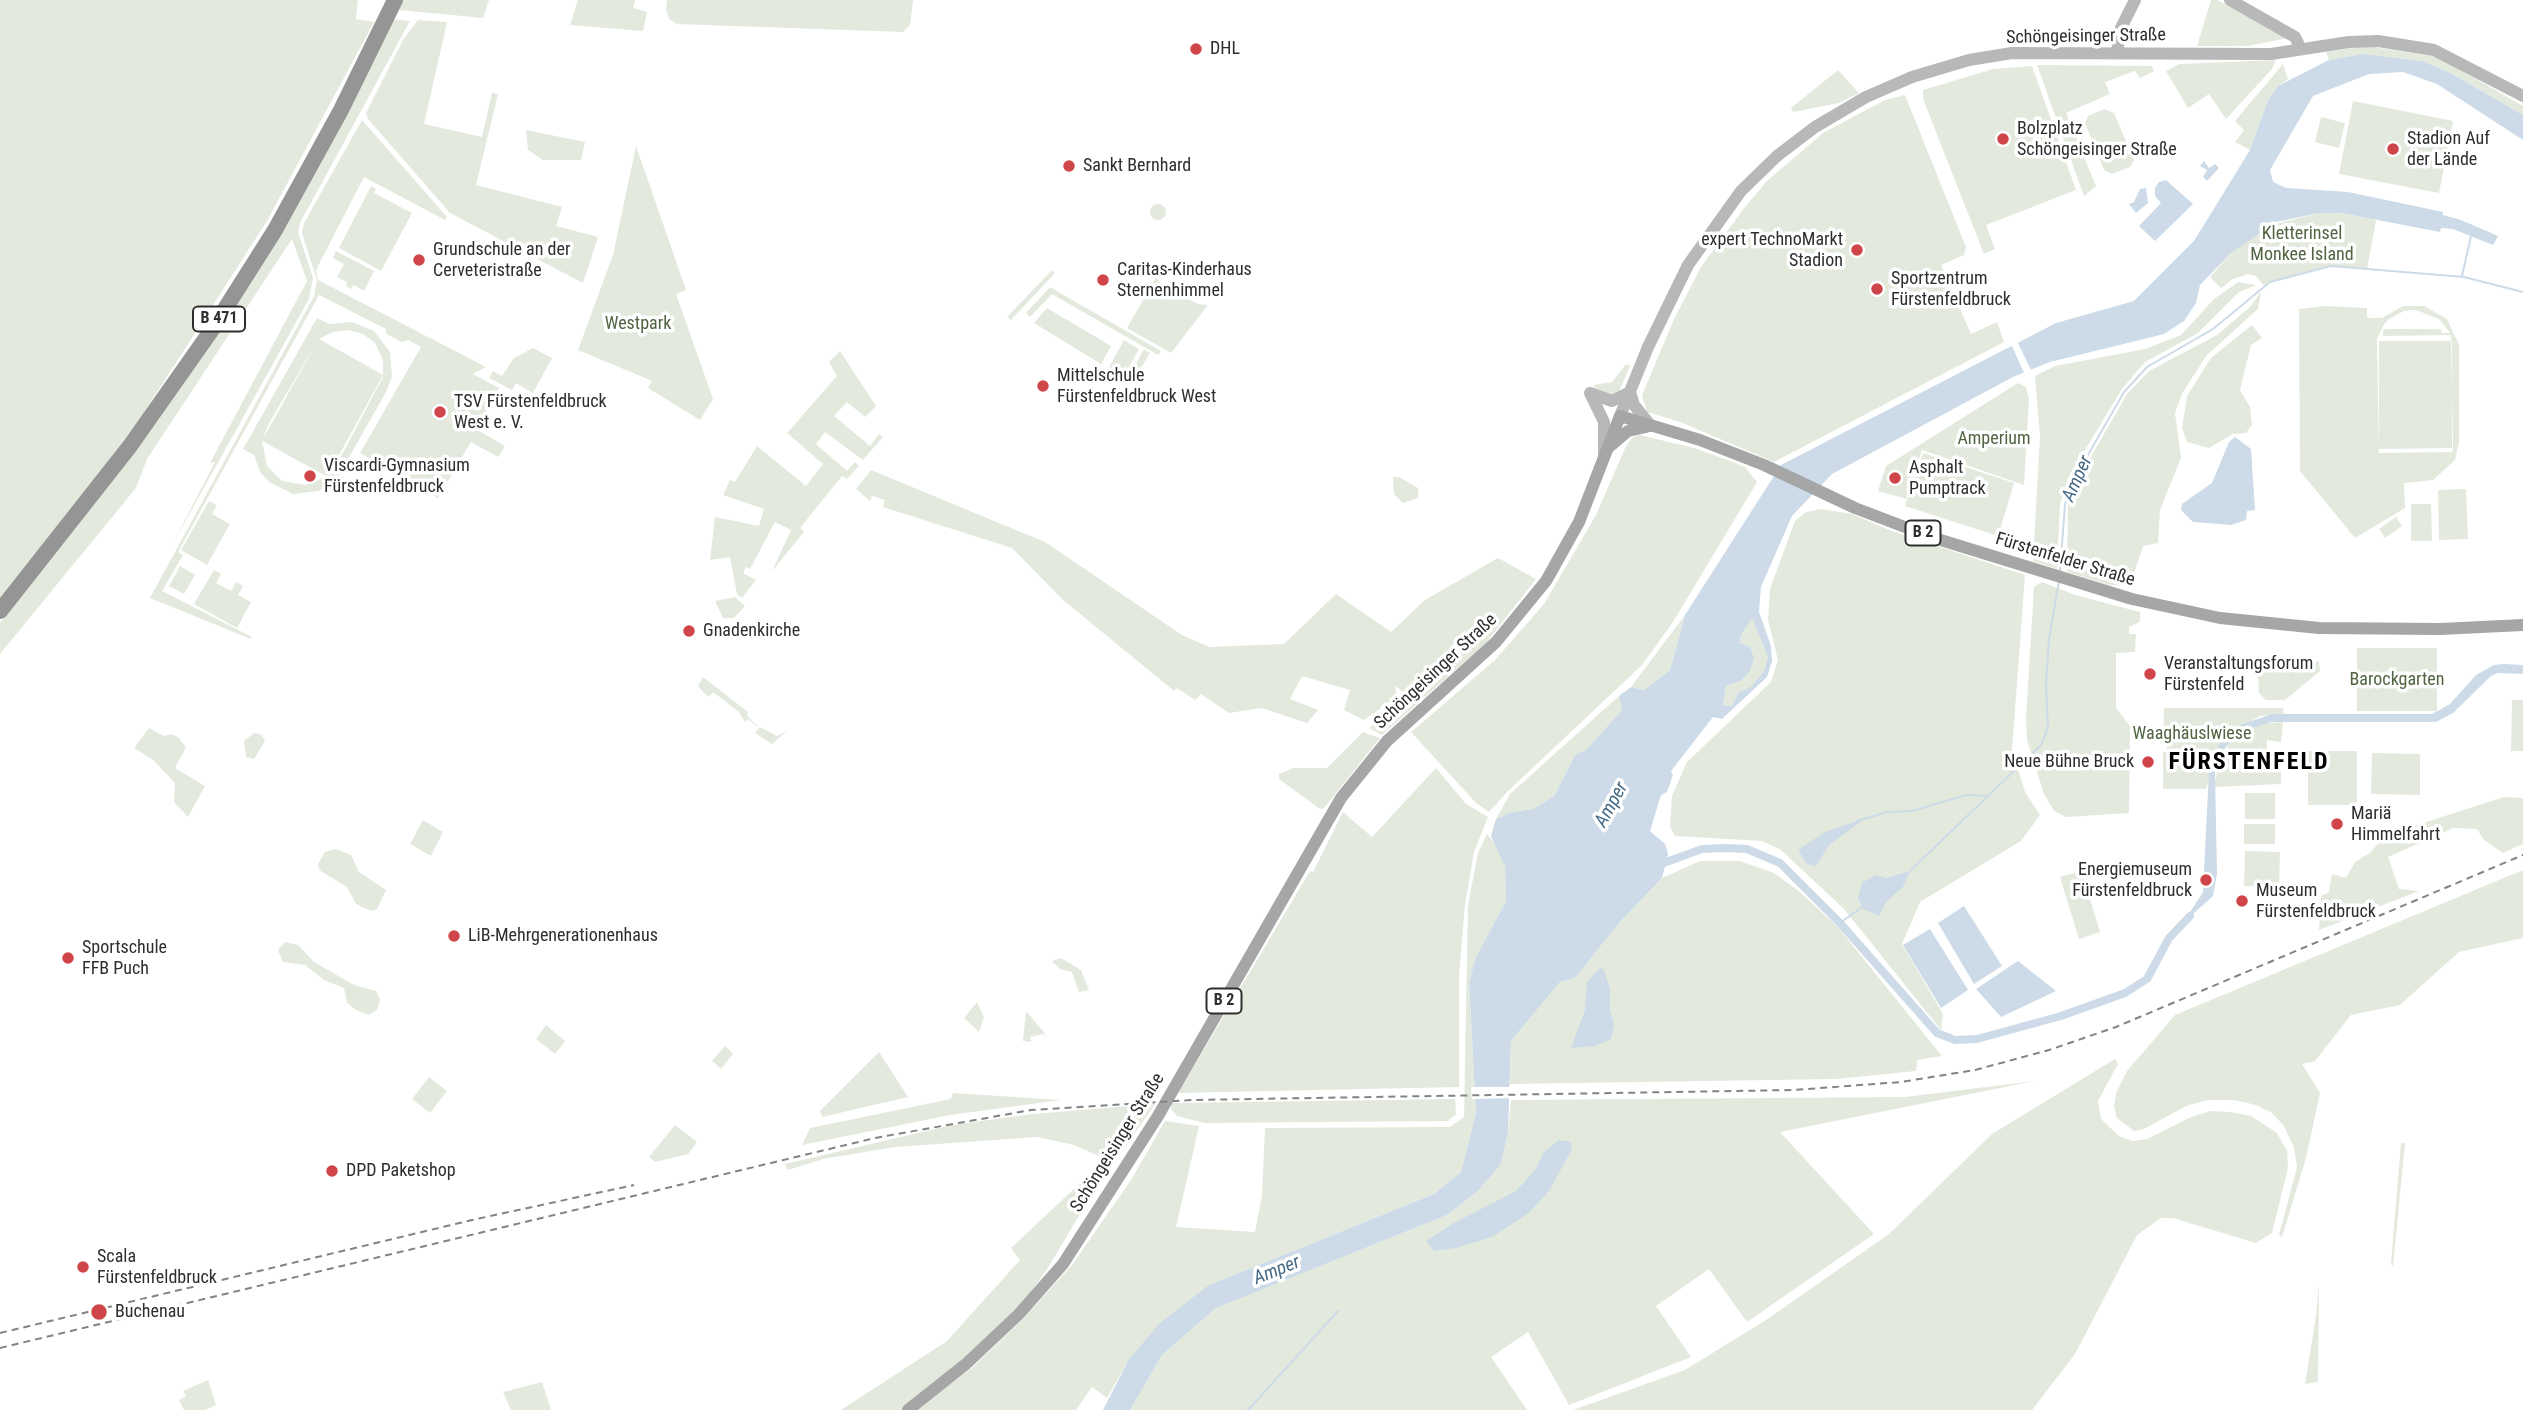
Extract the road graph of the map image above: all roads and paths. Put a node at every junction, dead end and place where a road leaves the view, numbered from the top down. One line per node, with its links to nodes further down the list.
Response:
1 (395, 0): 13 (highway, B 471)
2 (2135, 0): 6 (street)
3 (2230, 0): 5 (street)
4 (2349, 42): 5 (street, Schöngeisinger Straße); 7 (street, Schöngeisinger Straße); 8 (street, Schöngeisinger Straße)
5 (2298, 43): 7 (street, Schöngeisinger Straße)
6 (2117, 52): 7 (street, Schöngeisinger Straße); 9 (street, Schöngeisinger Straße)
7 (2242, 53)
8 (2523, 96)
9 (1630, 392): 10 (street, Schöngeisinger Straße); 11 (street); 12 (street)
10 (1620, 416): 11 (main road, Fürstenfelder Straße); 12 (main road, Schöngeisinger Straße / B 2)
11 (1651, 426): 12 (main road); 14 (main road, Fürstenfelder Straße / B 2)
12 (1606, 454): 15 (main road, Schöngeisinger Straße / B 2)
13 (0, 611)
14 (2523, 625)
15 (908, 1410)

